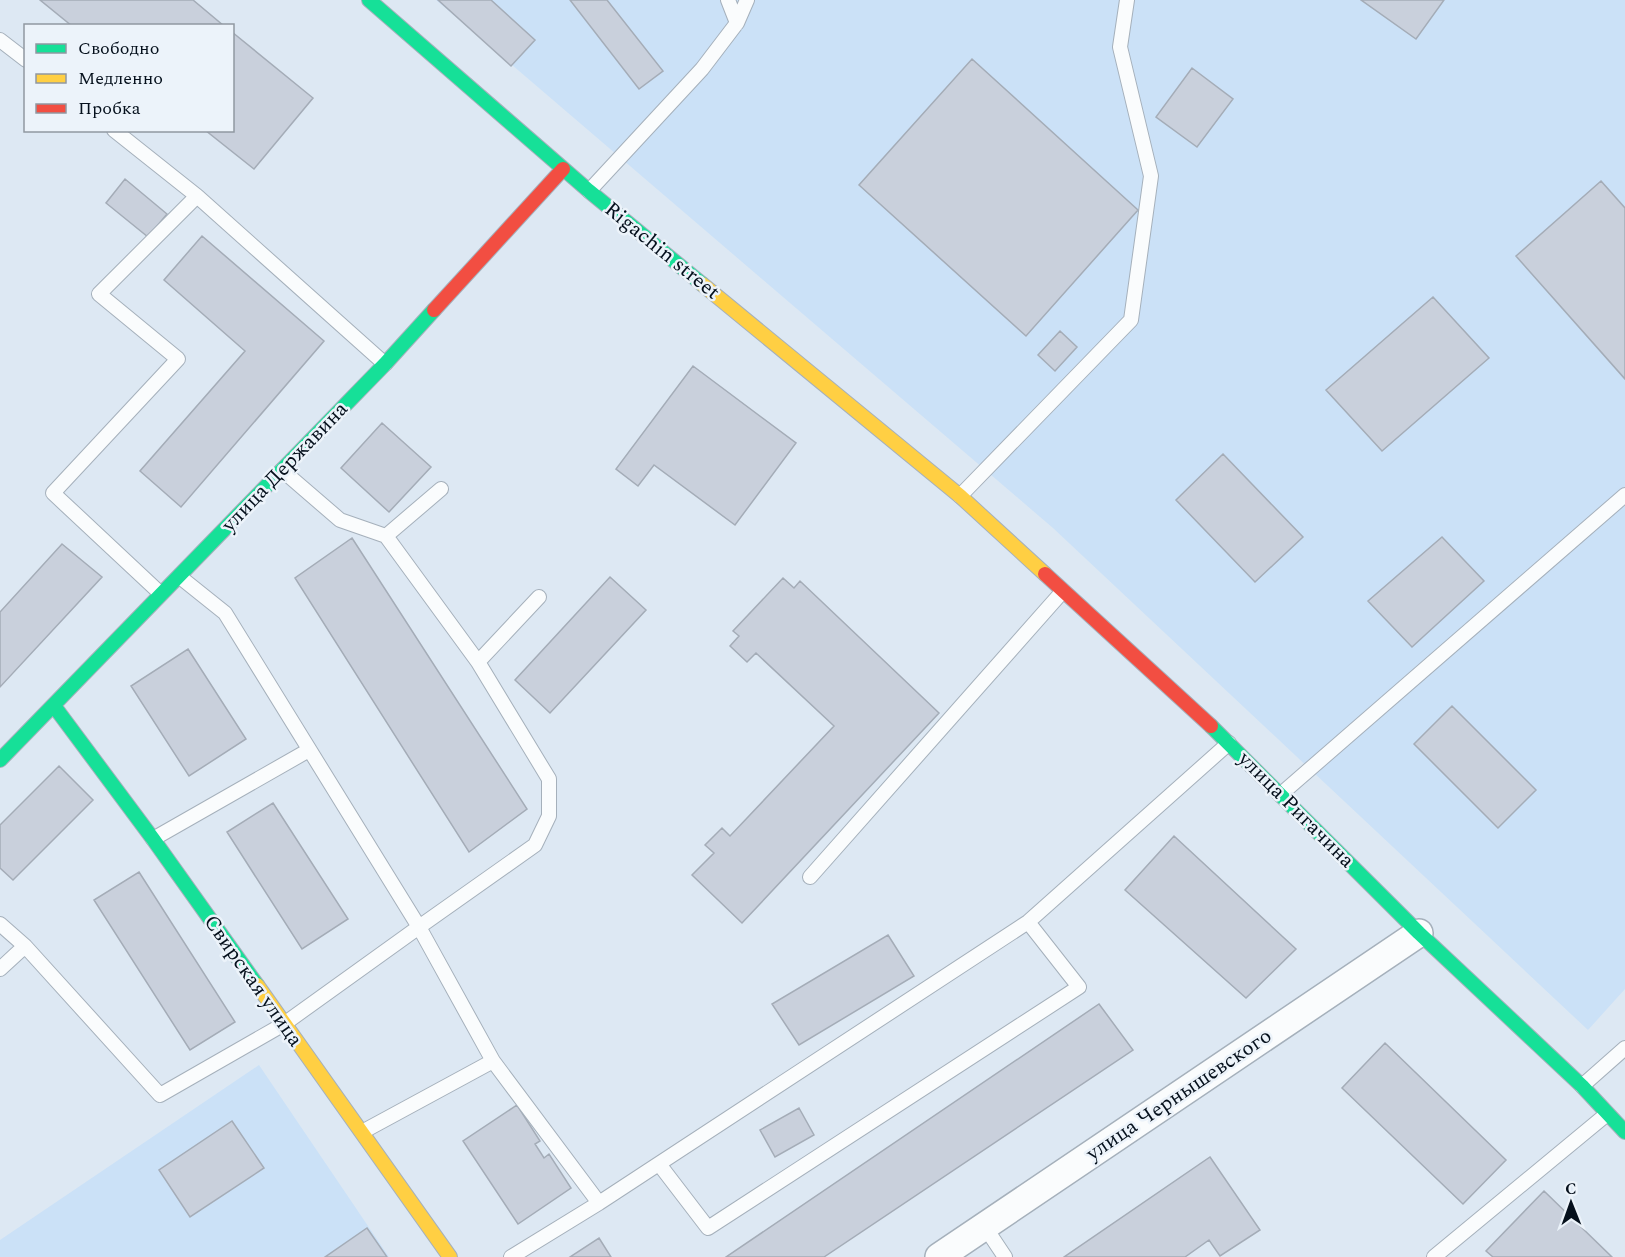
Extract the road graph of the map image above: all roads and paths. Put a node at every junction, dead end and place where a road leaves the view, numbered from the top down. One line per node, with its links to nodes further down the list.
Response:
1 (369, 0): 9 (main road, Rigachin street)
2 (728, 0): 5 (lane)
3 (747, 0): 5 (lane)
4 (1127, 0): 16 (lane)
5 (737, 24): 10 (lane)
6 (0, 40): 7 (lane)
7 (24, 58)
8 (117, 132): 11 (lane)
9 (563, 169): 10 (main road, Rigachin street); 12 (main road, улица Державина)
10 (589, 191): 16 (main road, Rigachin street)
11 (197, 196): 12 (lane); 20 (lane)
12 (385, 364): 13 (main road, улица Державина)
13 (282, 470): 17 (lane); 18 (main road, улица Державина)
14 (441, 489): 17 (lane)
15 (1625, 495): 27 (lane)
16 (960, 496): 19 (main road, улица Ригачина)
17 (386, 536): 22 (lane)
18 (180, 577): 20 (main road, улица Державина); 25 (lane)
19 (1063, 591): 24 (main road, улица Ригачина); 29 (lane)
20 (161, 594): 23 (main road, улица Державина)
21 (539, 597): 22 (lane)
22 (478, 662): 32 (lane)
23 (54, 706): 26 (main road, улица Державина); 28 (main road, Свирская улица)
24 (1229, 743): 27 (main road, улица Ригачина); 30 (lane)
25 (309, 750): 28 (lane); 32 (lane)
26 (2, 753)
27 (1280, 795): 33 (main road, улица Ригачина)
28 (153, 839): 36 (main road, Свирская улица)
29 (810, 877)
30 (1028, 922): 43 (lane); 43 (lane)
31 (0, 924): 34 (lane)
32 (419, 927): 36 (lane); 38 (lane)
33 (1419, 933): 39 (main road, улица Ригачина); 45 (street, улица Чернышевского)
34 (25, 946): 35 (lane); 36 (lane)
35 (0, 969)
36 (284, 1024): 41 (main road, Свирская улица)
37 (1625, 1048): 39 (lane)
38 (493, 1061): 41 (lane); 44 (lane)
39 (1582, 1086): 40 (main road, улица Ригачина)
40 (1607, 1114): 42 (main road, улица Ригачина); 50 (lane)
41 (362, 1132): 46 (main road, Свирская улица)
42 (1625, 1132)
43 (659, 1164): 44 (lane)
44 (599, 1203): 47 (lane)
45 (985, 1227): 48 (street, улица Чернышевского); 49 (lane)
46 (450, 1257)
47 (511, 1257)
48 (939, 1257)
49 (1005, 1257)
50 (1434, 1257)

